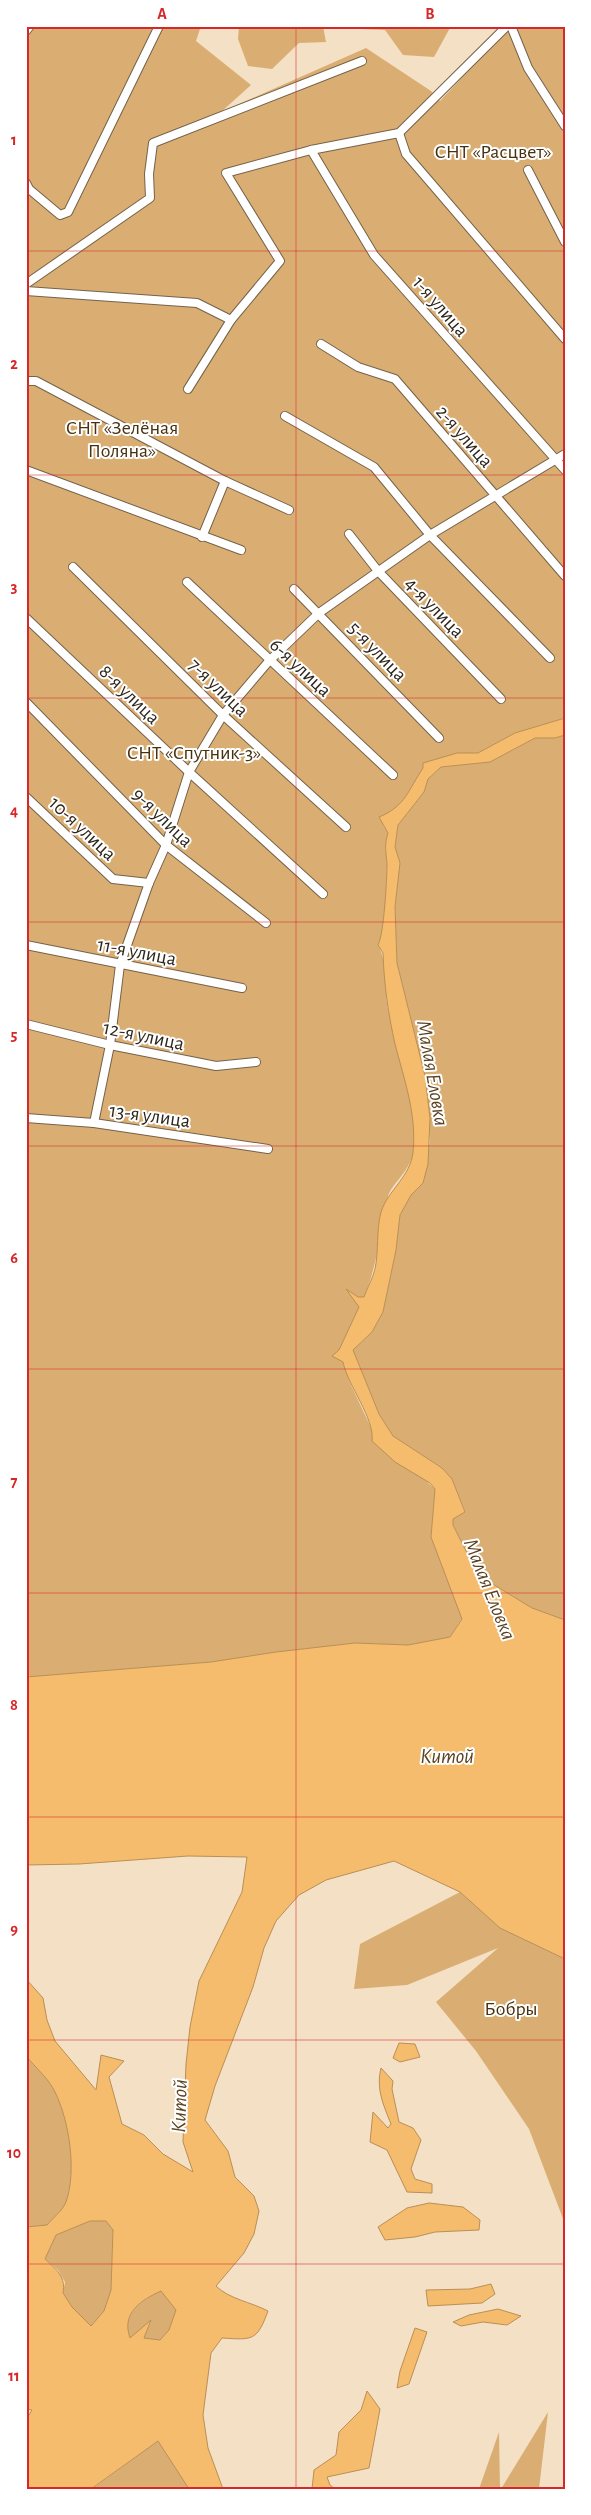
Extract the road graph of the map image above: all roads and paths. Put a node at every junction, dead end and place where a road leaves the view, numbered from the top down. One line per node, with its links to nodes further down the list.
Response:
1 (30, 26): 5 (street)
2 (159, 26): 11 (street)
3 (507, 26): 8 (street)
4 (511, 26): 7 (street)
5 (26, 31)
6 (362, 61): 13 (street)
7 (565, 126)
8 (399, 133): 9 (street); 16 (street)
9 (311, 150): 15 (street); 22 (street, 1-я улица)
10 (528, 170): 12 (street)
11 (26, 183)
12 (565, 242)
13 (26, 284)
14 (26, 291): 15 (street)
15 (231, 320): 19 (street)
16 (565, 338)
17 (321, 344): 26 (street, 2-я улица)
18 (26, 380): 25 (street)
19 (188, 389)
20 (285, 416): 29 (street)
21 (565, 454): 22 (street)
22 (554, 459): 24 (street, 1-я улица); 26 (street)
23 (26, 470): 30 (street)
24 (565, 470)
25 (225, 481): 27 (street); 30 (street)
26 (497, 496): 29 (street); 34 (street, 2-я улица)
27 (289, 510)
28 (349, 534): 33 (street, 4-я улица)
29 (430, 534): 33 (street); 39 (street)
30 (202, 537): 31 (street)
31 (241, 550)
32 (73, 567): 43 (street, 7-я улица)
33 (378, 571): 37 (street); 41 (street, 4-я улица)
34 (565, 576)
35 (187, 582): 40 (street, 6-я улица)
36 (294, 588): 37 (street, 5-я улица)
37 (318, 613): 40 (street); 44 (street, 5-я улица)
38 (26, 618): 45 (street, 8-я улица)
39 (550, 658)
40 (269, 661): 43 (street); 46 (street, 6-я улица)
41 (501, 699)
42 (26, 702): 49 (street, 9-я улица)
43 (223, 715): 45 (street); 48 (street, 7-я улица)
44 (439, 738)
45 (189, 772): 49 (street); 51 (street, 8-я улица)
46 (393, 776)
47 (26, 797): 50 (street, 10-я улица)
48 (346, 827)
49 (166, 845): 50 (street); 52 (street, 9-я улица)
50 (149, 884): 54 (street)
51 (323, 894)
52 (266, 923)
53 (26, 946): 54 (street, 11-я улица)
54 (120, 965): 55 (street, 11-я улица); 57 (street)
55 (242, 988)
56 (26, 1024): 57 (street, 12-я улица)
57 (110, 1045): 58 (street, 12-я улица); 60 (street)
58 (256, 1062)
59 (26, 1118): 60 (street, 13-я улица)
60 (94, 1124): 61 (street, 13-я улица)
61 (268, 1148)

